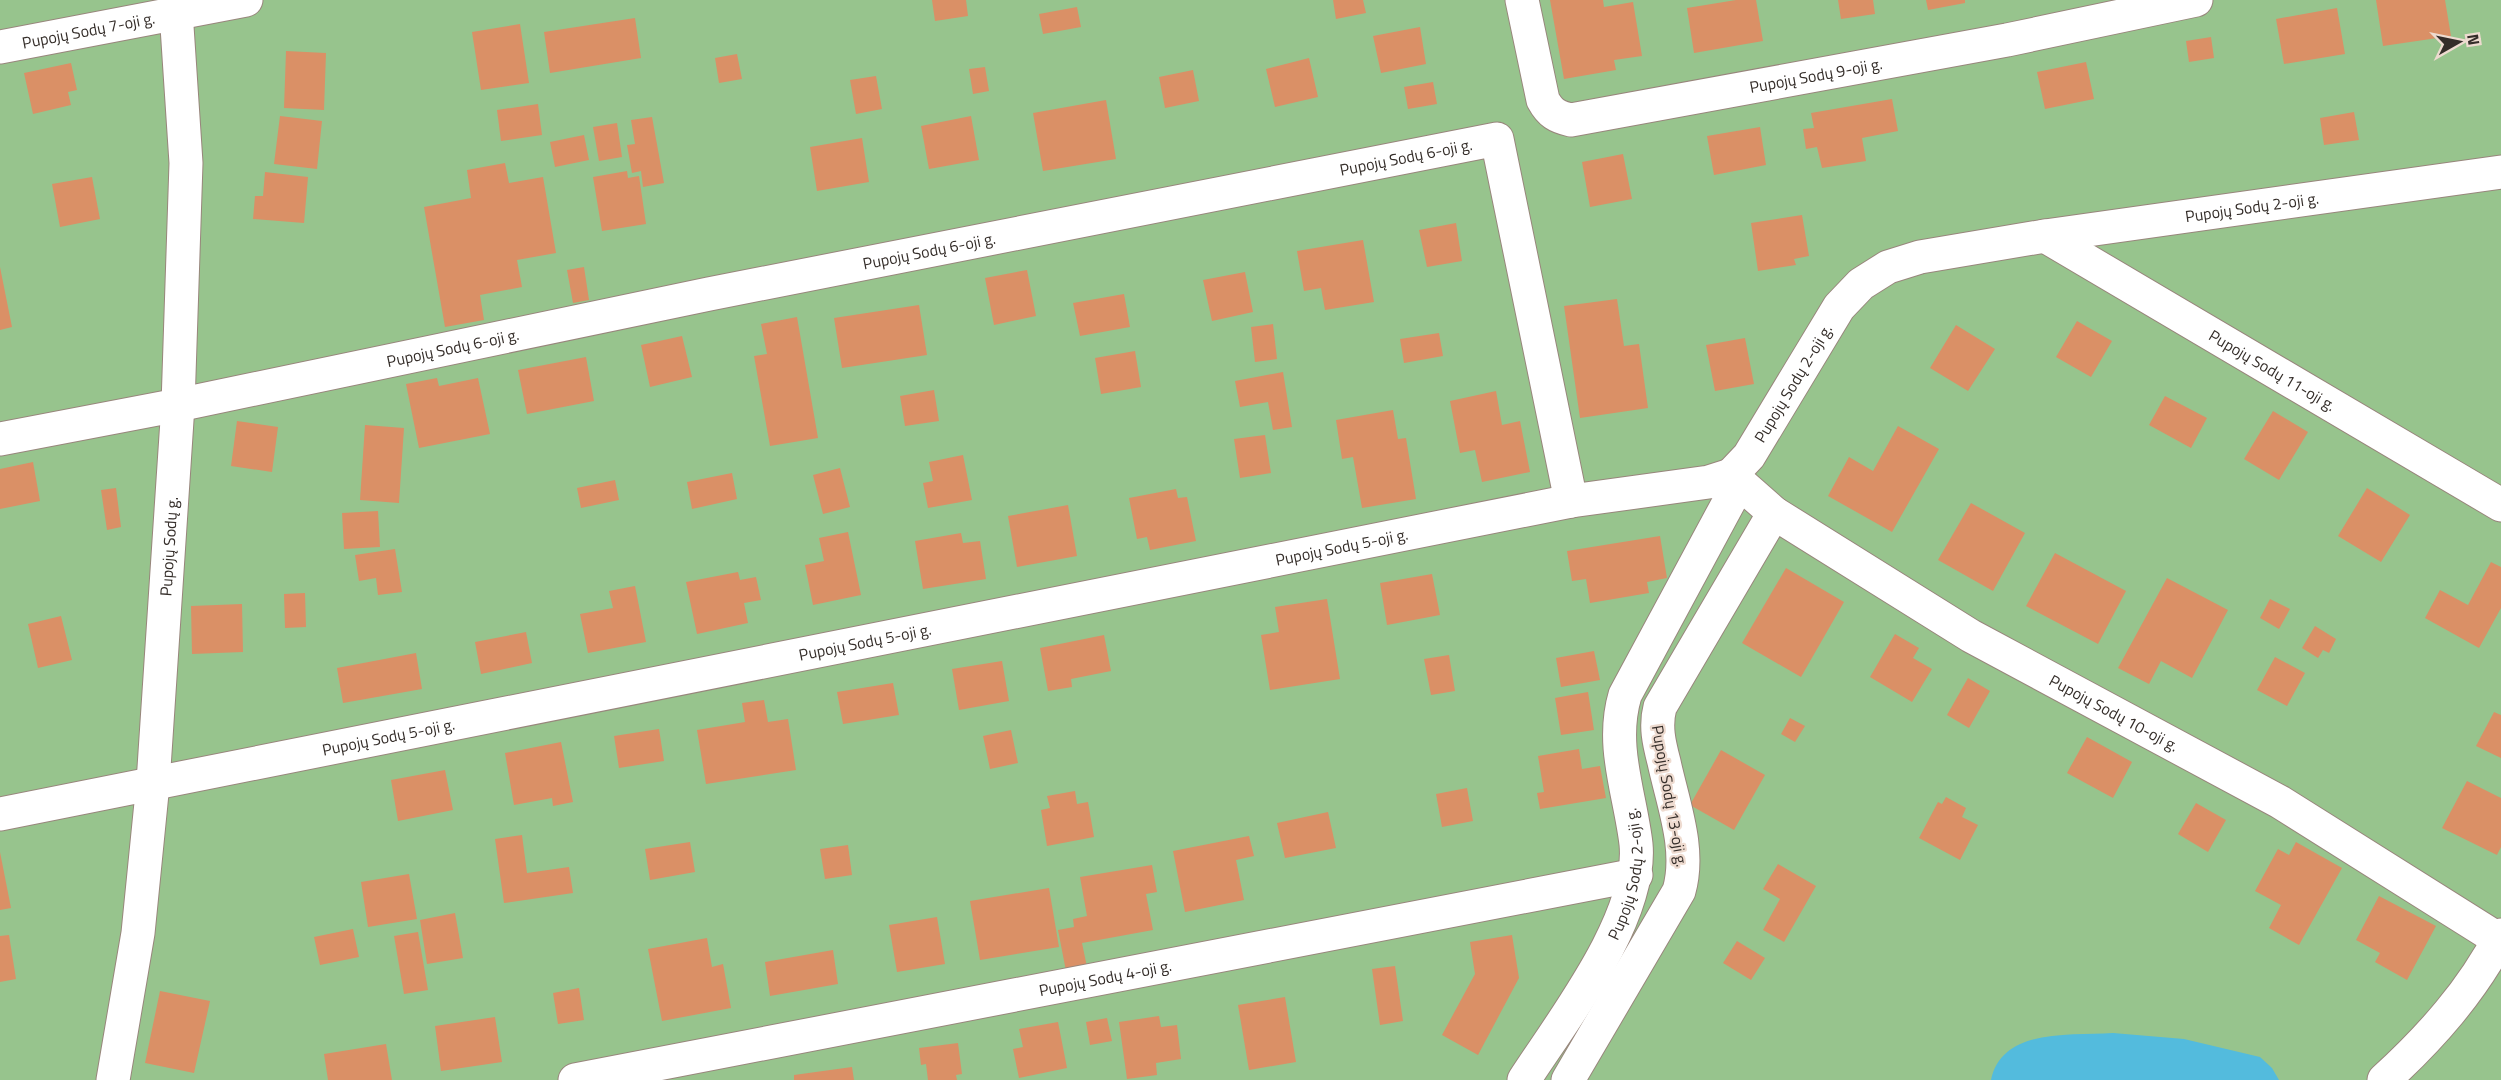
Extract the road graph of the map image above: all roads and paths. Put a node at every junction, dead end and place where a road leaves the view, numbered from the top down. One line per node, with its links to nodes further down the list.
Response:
1 (246, 0): 4 (street, Pupojų Sodų 7-oji g.)
2 (1522, 0): 3 (street, Pupojų Sodų 9-oji g.)
3 (2196, 0)
4 (176, 11): 5 (street, Pupojų Sodų 7-oji g.); 8 (street, Pupojų Sodų g.)
5 (0, 47)
6 (2501, 171): 7 (street, Pupojų Sodų 2-oji g.)
7 (2045, 236): 10 (street, Pupojų Sodų 2-oji g.); 12 (street, Pupojų Sodų 11-oji g.)
8 (178, 405): 9 (street, Pupojų Sodų 6-oji g.); 11 (street, Pupojų Sodų 6-oji g.); 14 (street, Pupojų Sodų g.)
9 (0, 439)
10 (1731, 475): 11 (street, Pupojų Sodų 5-oji g.); 13 (street, Pupojų Sodų 10-oji g.); 16 (street, Pupojų Sodų 2-oji g.)
11 (1570, 501): 14 (street, Pupojų Sodų 5-oji g.)
12 (2501, 505)
13 (1774, 513): 17 (street, Pupojų Sodų 10-oji g.); 21 (street, Pupojų Sodų 13-oji g.)
14 (153, 783): 15 (street, Pupojų Sodų 5-oji g.); 18 (street, Pupojų Sodų g.)
15 (0, 814)
16 (1636, 875): 19 (street, Pupojų Sodų 4-oji g.); 20 (street, Pupojų Sodų 2-oji g.)
17 (2500, 938): 22 (street)
18 (113, 1080)
19 (575, 1080)
20 (1524, 1080)
21 (1568, 1080)
22 (2384, 1080)

